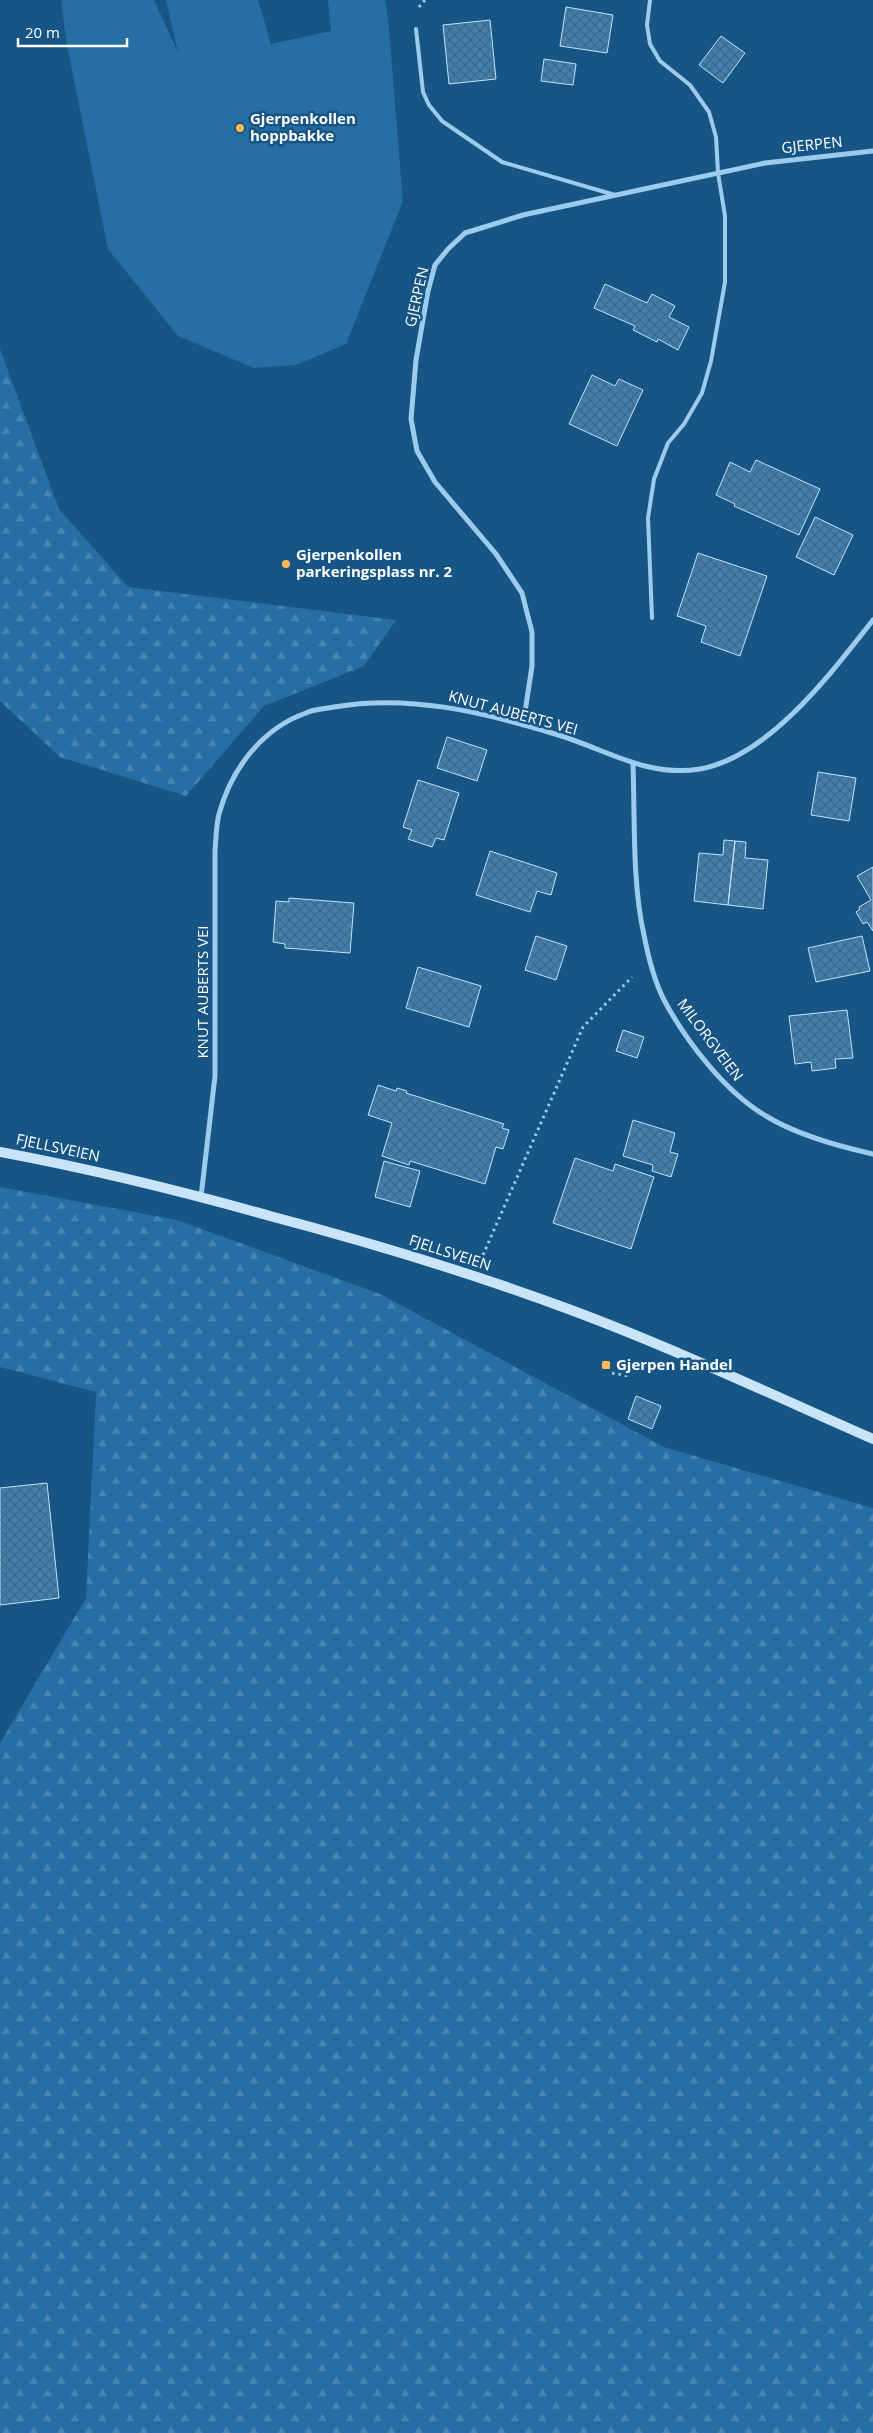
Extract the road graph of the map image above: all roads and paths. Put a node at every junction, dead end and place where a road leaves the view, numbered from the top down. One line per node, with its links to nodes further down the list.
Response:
1 (650, 0): 4 (lane)
2 (416, 30): 5 (lane)
3 (873, 151): 4 (street, GJERPEN)
4 (718, 173): 5 (street, GJERPEN); 6 (lane)
5 (615, 195): 8 (street, GJERPEN)
6 (652, 618)
7 (873, 620): 9 (street, KNUT AUBERTS VEI)
8 (523, 725): 9 (street, KNUT AUBERTS VEI); 13 (street, KNUT AUBERTS VEI)
9 (633, 764): 10 (street, MILORGVEIEN)
10 (652, 968): 12 (street, MILORGVEIEN); 14 (path)
11 (0, 1152): 13 (main road, FJELLSVEIEN)
12 (873, 1154)
13 (201, 1197): 14 (main road, FJELLSVEIEN)
14 (475, 1277): 17 (main road, FJELLSVEIEN)
15 (612, 1373): 16 (path)
16 (629, 1376)
17 (873, 1438)

